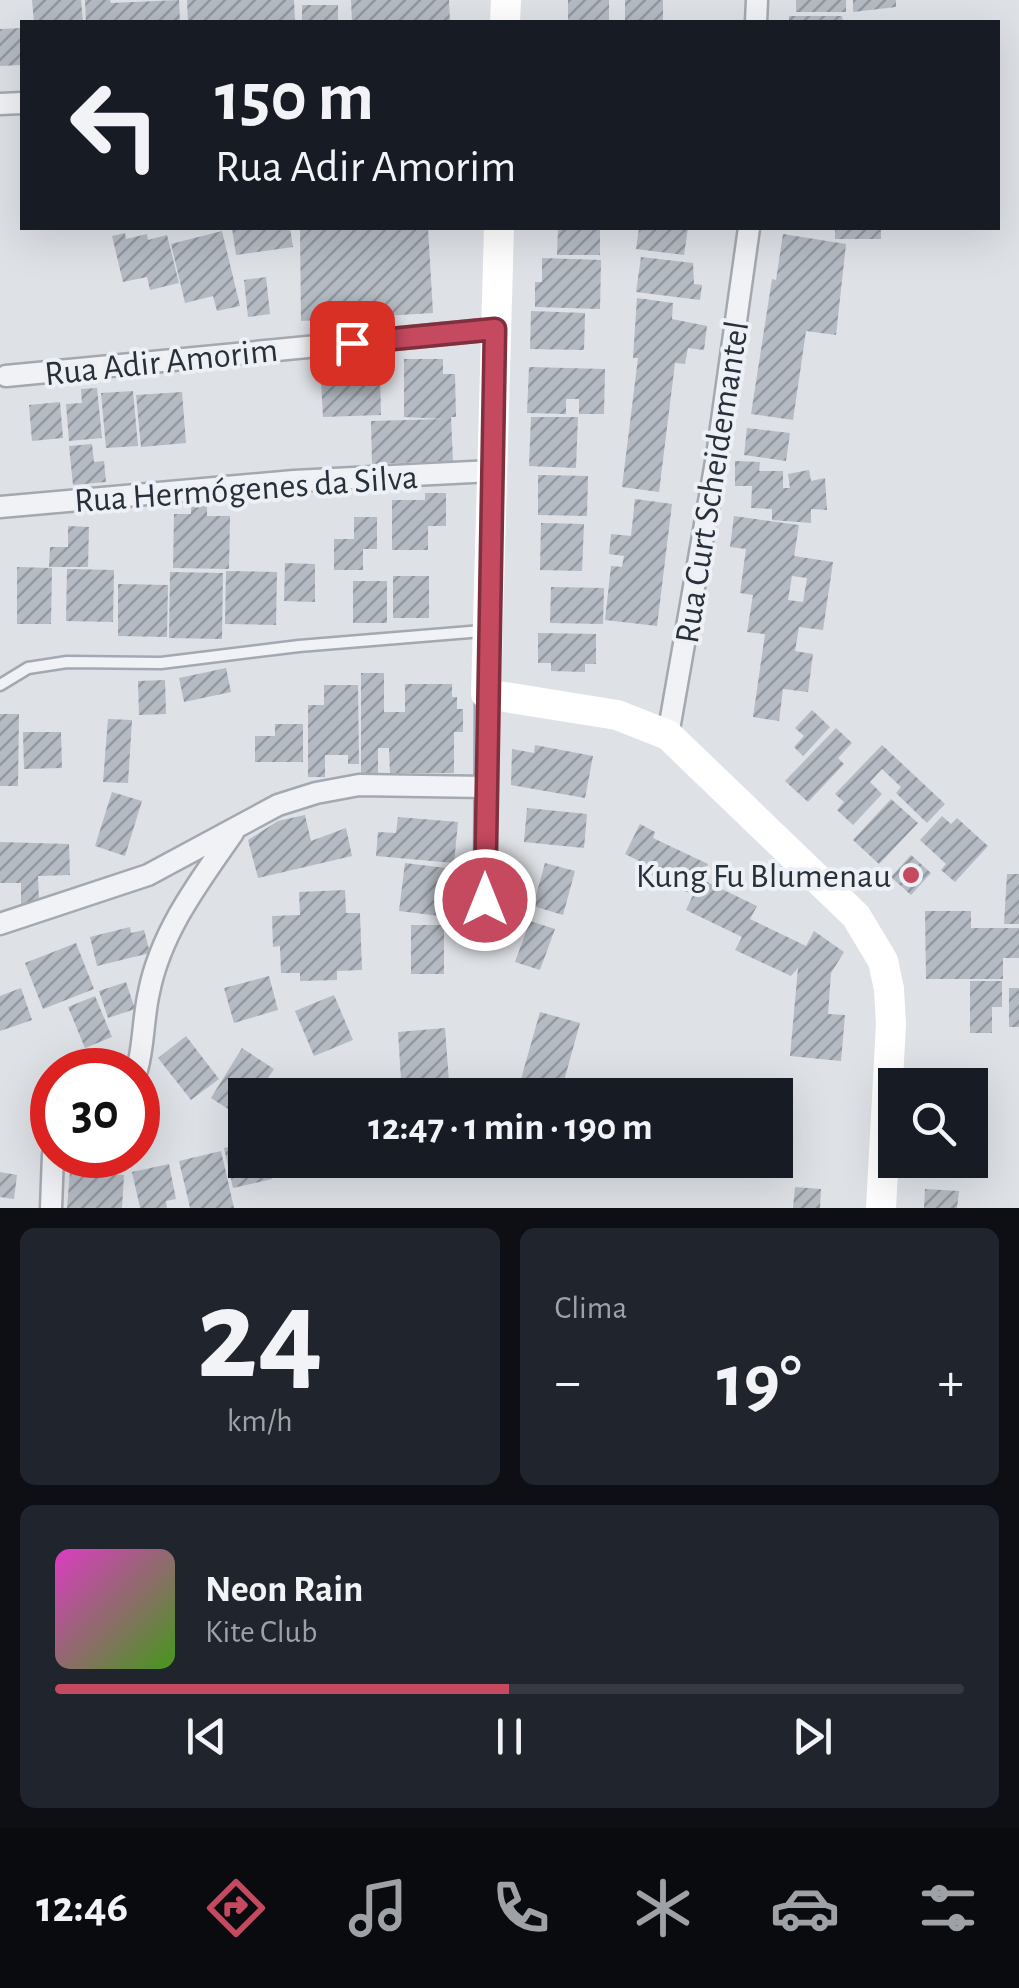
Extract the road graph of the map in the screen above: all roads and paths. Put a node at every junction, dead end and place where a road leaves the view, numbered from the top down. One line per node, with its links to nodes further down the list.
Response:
1 (498, 230): 3 (street)
2 (748, 230): 10 (street, Rua Curt Scheidemantel)
3 (495, 329): 4 (street, Rua Adir Amorim); 5 (street)
4 (6, 376)
5 (492, 471): 6 (street, Rua Hermógenes da Silva); 7 (street)
6 (0, 507)
7 (488, 631): 8 (lane); 9 (street)
8 (0, 685)
9 (486, 694): 10 (street); 11 (street)
10 (668, 736): 18 (street)
11 (485, 786): 12 (street); 13 (street)
12 (237, 828): 14 (street); 15 (street)
13 (485, 900)
14 (0, 924)
15 (140, 1048)
16 (52, 1178): 17 (street)
17 (51, 1208)
18 (881, 1208)

